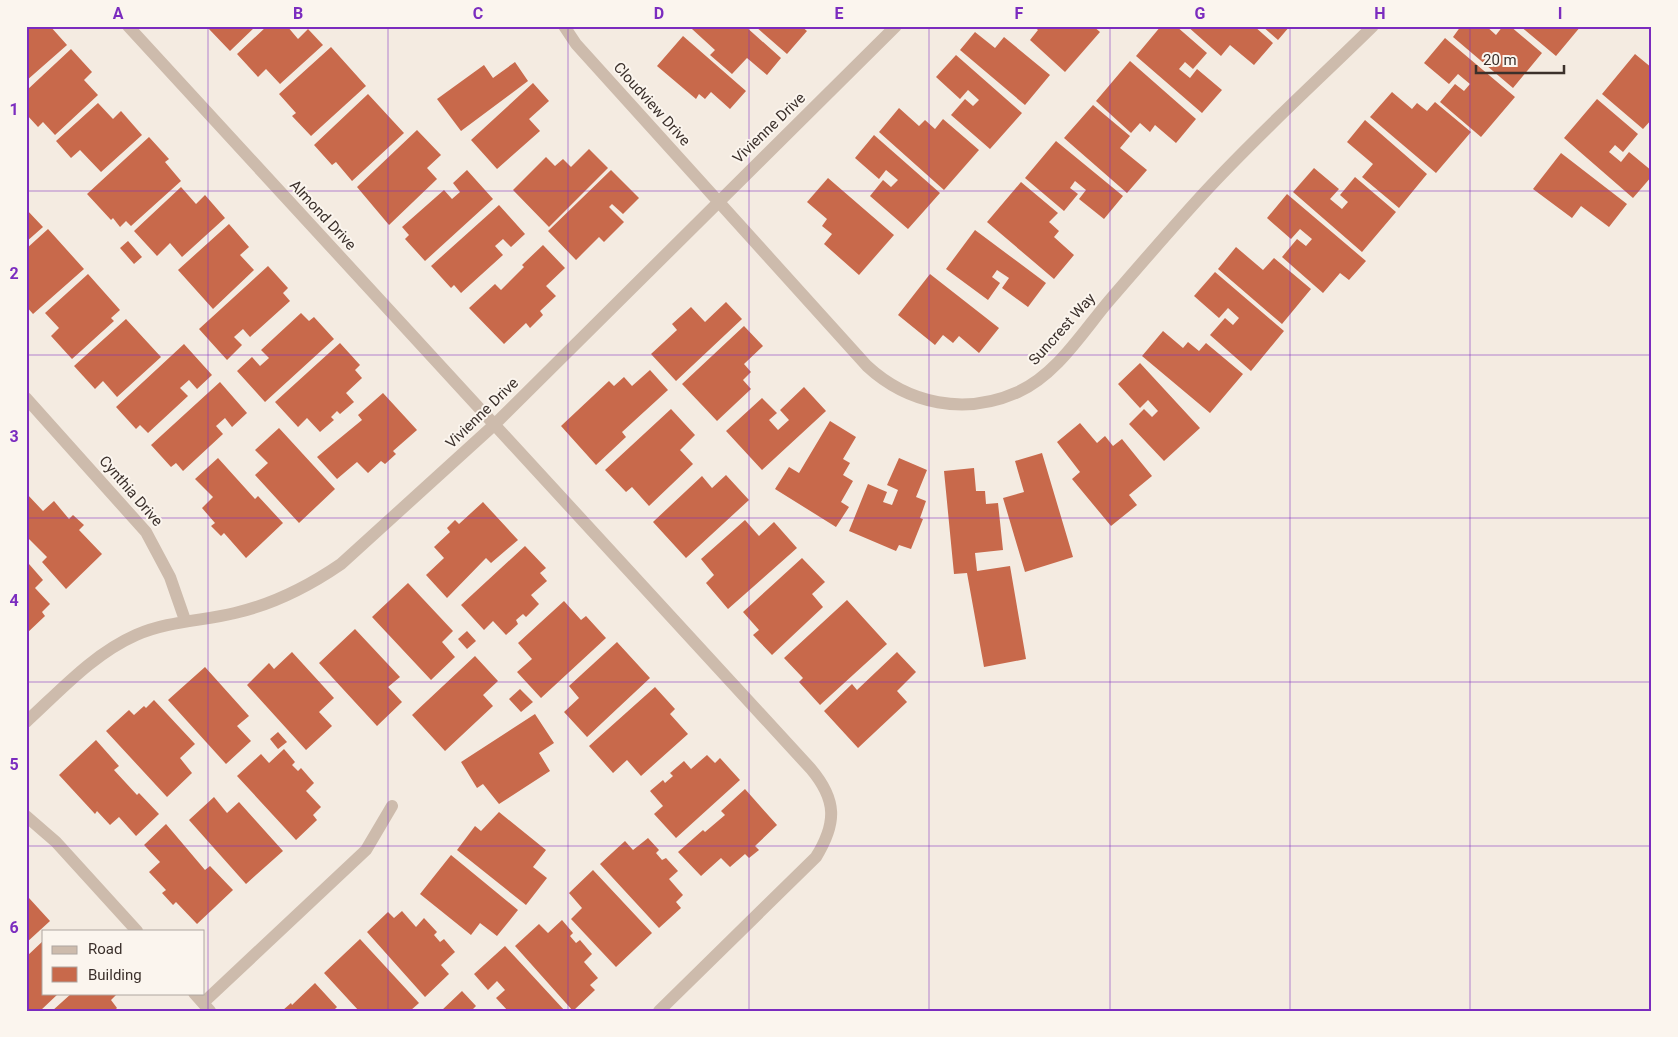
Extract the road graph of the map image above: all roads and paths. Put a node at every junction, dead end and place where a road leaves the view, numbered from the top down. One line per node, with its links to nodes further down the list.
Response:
1 (128, 26): 7 (street, Almond Drive)
2 (564, 26): 5 (street, Cloudview Drive)
3 (896, 26): 5 (street, Vivienne Drive)
4 (1374, 26): 5 (street, Suncrest Way)
5 (717, 202): 7 (street, Vivienne Drive)
6 (26, 398): 8 (street, Cynthia Drive)
7 (494, 425): 8 (street, Vivienne Drive); 15 (street, Almond Drive)
8 (185, 620): 9 (street, Vivienne Drive)
9 (26, 722)
10 (392, 806): 14 (street)
11 (26, 816): 12 (street)
12 (136, 930)
13 (195, 994): 14 (street)
14 (206, 1007)
15 (659, 1011)

